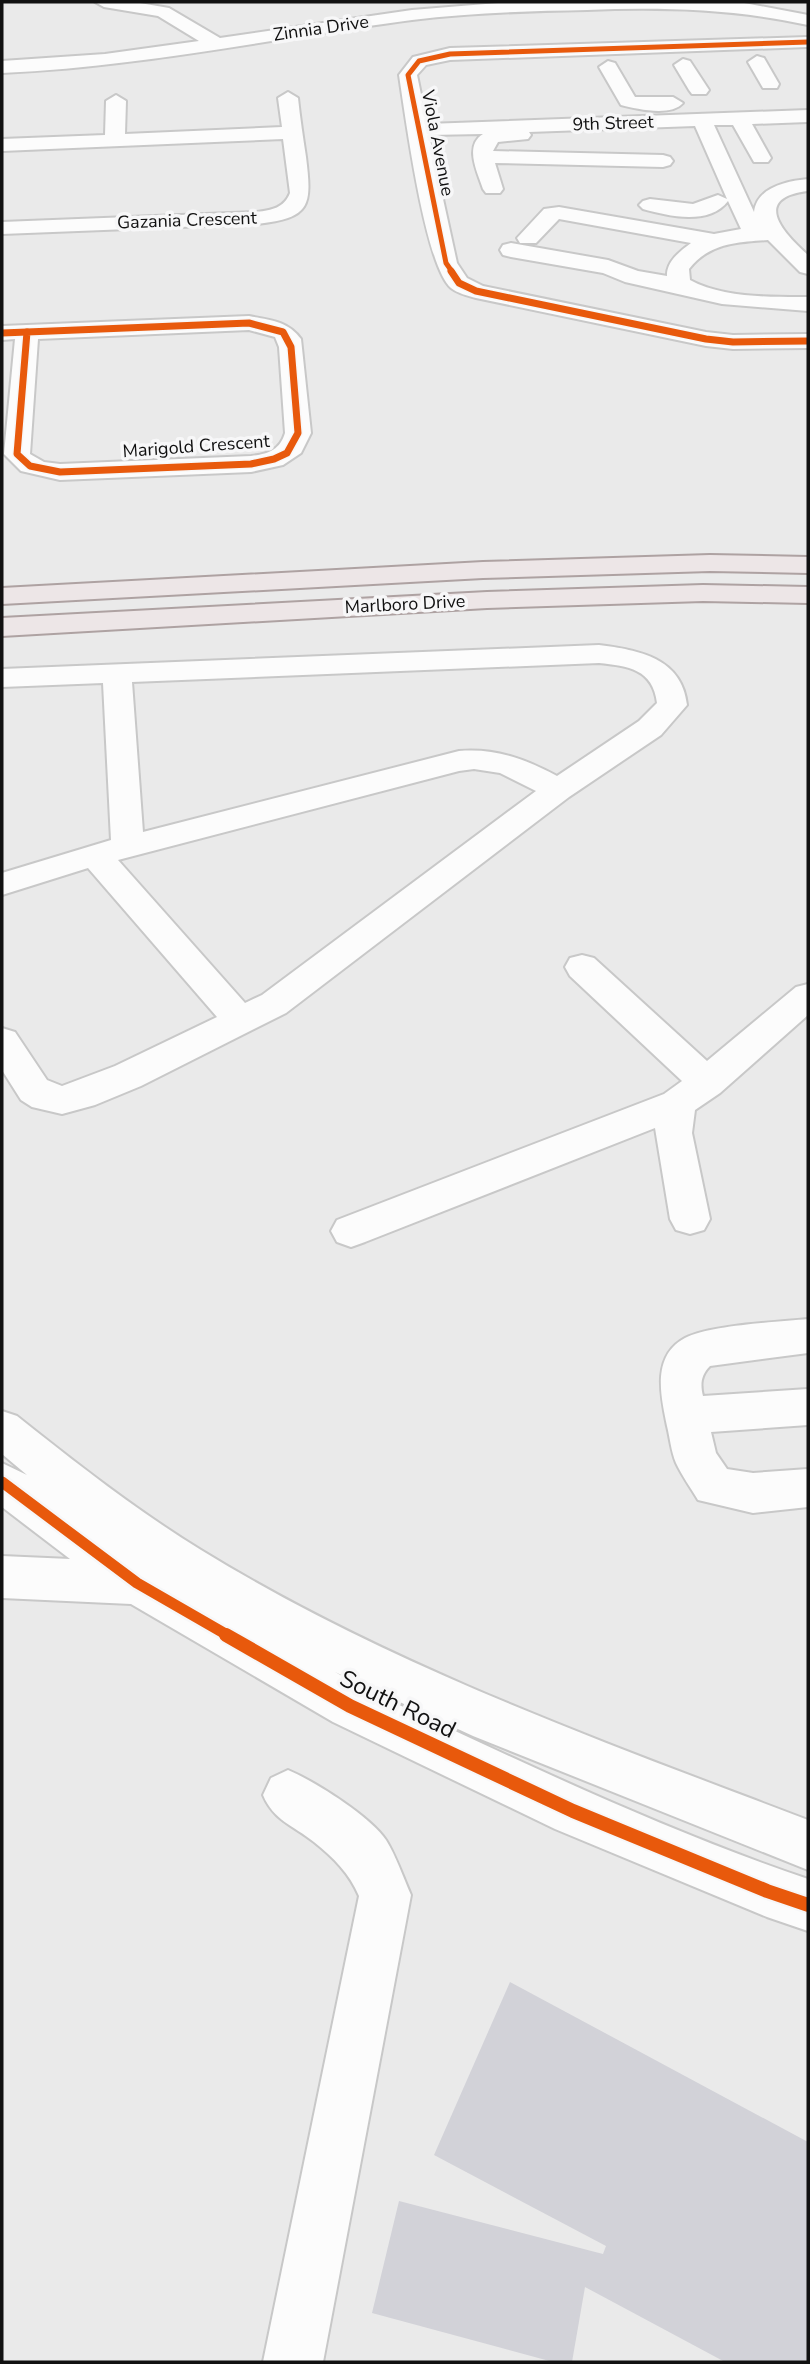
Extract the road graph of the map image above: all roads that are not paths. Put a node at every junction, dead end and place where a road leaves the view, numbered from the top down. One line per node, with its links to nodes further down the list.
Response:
1 (104, 2): 7 (street)
2 (385, 2): 4 (street)
3 (696, 2): 4 (street, Zinnia Drive); 5 (street, Zinnia Drive)
4 (413, 15): 7 (street, Zinnia Drive)
5 (808, 20)
6 (808, 42): 21 (street, Viola Avenue)
7 (215, 43): 11 (street, Zinnia Drive)
8 (808, 60): 12 (street)
9 (706, 64): 10 (street)
10 (683, 65): 13 (street); 15 (street)
11 (2, 67)
12 (770, 85)
13 (699, 90)
14 (288, 98): 22 (street, Gazania Crescent)
15 (808, 98)
16 (116, 101): 23 (street)
17 (808, 116): 18 (street, 9th Street)
18 (739, 118): 19 (street, 9th Street); 26 (street)
19 (693, 120): 20 (street, 9th Street); 30 (street); 33 (street)
20 (646, 122): 21 (street, 9th Street); 25 (street)
21 (417, 130): 40 (street, Viola Avenue)
22 (292, 132): 23 (street); 32 (street, Gazania Crescent)
23 (115, 140): 24 (street)
24 (2, 145)
25 (659, 152): 28 (street); 31 (street)
26 (761, 158)
27 (806, 187): 33 (street)
28 (493, 190)
29 (632, 201): 31 (street)
30 (718, 201): 31 (street); 34 (street)
31 (681, 211)
32 (2, 228)
33 (764, 234): 34 (street); 35 (street)
34 (719, 238): 36 (street); 36 (street)
35 (808, 267)
36 (684, 286): 37 (street)
37 (808, 304)
38 (27, 332): 38 (street, Marigold Crescent); 39 (street, Marigold Crescent)
39 (2, 333)
40 (808, 341)
41 (808, 565): 43 (main road, Marlboro Drive)
42 (808, 595): 44 (main road, Marlboro Drive)
43 (2, 597)
44 (3, 627)
45 (117, 672): 46 (street); 47 (street); 48 (street)
46 (2, 678)
47 (558, 790): 48 (street); 53 (street)
48 (128, 847): 49 (street)
49 (96, 855): 50 (street); 53 (street)
50 (2, 884)
51 (582, 967): 55 (street)
52 (808, 996): 55 (street)
53 (240, 1020): 54 (street)
54 (2, 1041)
55 (692, 1093): 56 (street); 57 (street)
56 (690, 1219)
57 (351, 1231)
58 (808, 1336): 60 (street)
59 (808, 1407): 60 (street)
60 (686, 1415): 62 (street)
61 (8, 1467): 64 (street, South Road); 66 (street, South Road)
62 (808, 1488)
63 (2, 1577): 64 (street)
64 (137, 1583): 67 (street, South Road)
65 (288, 1795): 68 (street)
66 (808, 1844)
67 (808, 1905)
68 (293, 2362)

